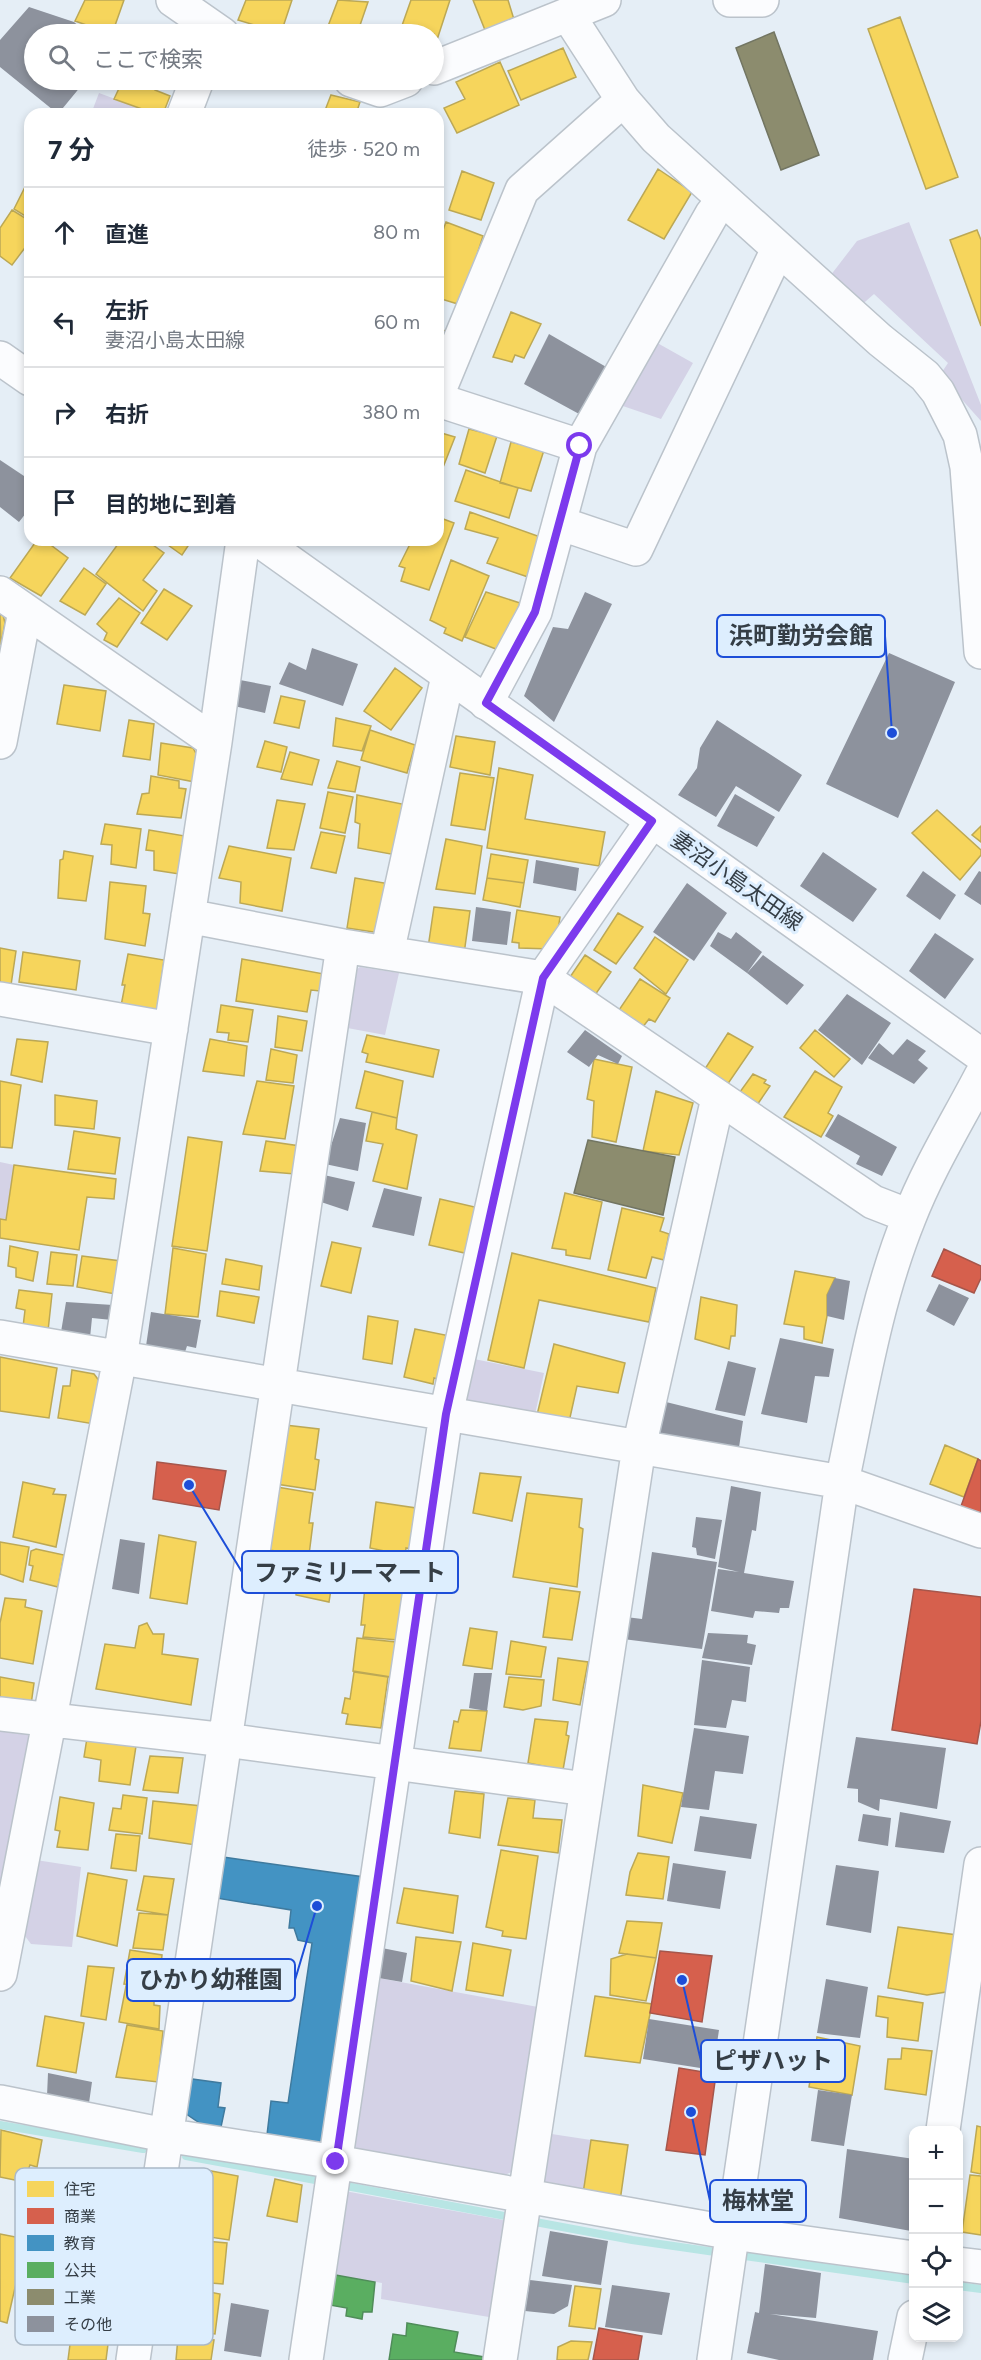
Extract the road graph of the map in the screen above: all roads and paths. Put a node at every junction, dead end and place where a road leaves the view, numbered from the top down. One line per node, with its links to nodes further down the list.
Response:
1 (173, 0): 6 (street)
2 (604, 0): 5 (street)
3 (730, 0): 4 (street)
4 (762, 0)
5 (568, 15): 7 (street); 9 (street)
6 (204, 24)
7 (444, 64)
8 (193, 90): 10 (street)
9 (623, 100): 11 (street); 15 (street)
10 (185, 108)
11 (723, 200): 12 (street); 17 (street)
12 (778, 249): 18 (street); 19 (street)
13 (0, 358): 14 (street)
14 (24, 375)
15 (444, 378)
16 (444, 402): 17 (street)
17 (580, 446): 19 (street)
18 (974, 464): 23 (street)
19 (559, 522): 25 (street)
20 (242, 546): 27 (street)
21 (267, 546): 24 (street, 妻沼小島太田線)
22 (12, 602): 26 (street); 27 (street)
23 (981, 652)
24 (448, 676): 25 (street, 妻沼小島太田線); 31 (street)
25 (486, 703): 28 (street, 妻沼小島太田線)
26 (0, 742)
27 (215, 742): 29 (street)
28 (652, 821): 32 (street); 35 (street, 妻沼小島太田線)
29 (188, 916): 30 (street); 34 (street)
30 (343, 946): 31 (street); 41 (street)
31 (387, 953): 32 (street)
32 (543, 978): 37 (street); 42 (street)
33 (0, 999): 34 (street)
34 (171, 1029): 40 (street)
35 (981, 1055)
36 (981, 1076): 38 (street)
37 (718, 1098): 38 (street); 43 (street)
38 (909, 1216): 44 (street)
39 (0, 1337): 40 (street)
40 (120, 1358): 41 (street); 47 (street)
41 (278, 1385): 42 (street); 48 (street)
42 (446, 1414): 43 (street); 49 (street)
43 (639, 1447): 44 (street); 50 (street)
44 (842, 1482): 45 (street); 59 (street)
45 (981, 1531)
46 (0, 1714): 47 (street)
47 (51, 1721): 48 (street); 52 (street)
48 (226, 1740): 49 (street); 55 (street)
49 (394, 1763): 50 (street); 56 (street)
50 (586, 1789): 58 (street)
51 (981, 1864): 54 (street)
52 (0, 1974)
53 (0, 2102): 55 (street)
54 (944, 2126)
55 (165, 2134): 56 (street); 57 (street)
56 (336, 2162): 58 (street); 66 (street)
57 (160, 2168)
58 (526, 2196): 59 (street); 67 (street)
59 (733, 2233): 60 (street); 68 (street)
60 (909, 2257)
61 (963, 2265): 62 (street)
62 (981, 2267)
63 (909, 2341): 69 (street)
64 (135, 2345): 65 (street)
65 (133, 2360)
66 (306, 2360)
67 (500, 2360)
68 (714, 2360)
69 (905, 2360)

